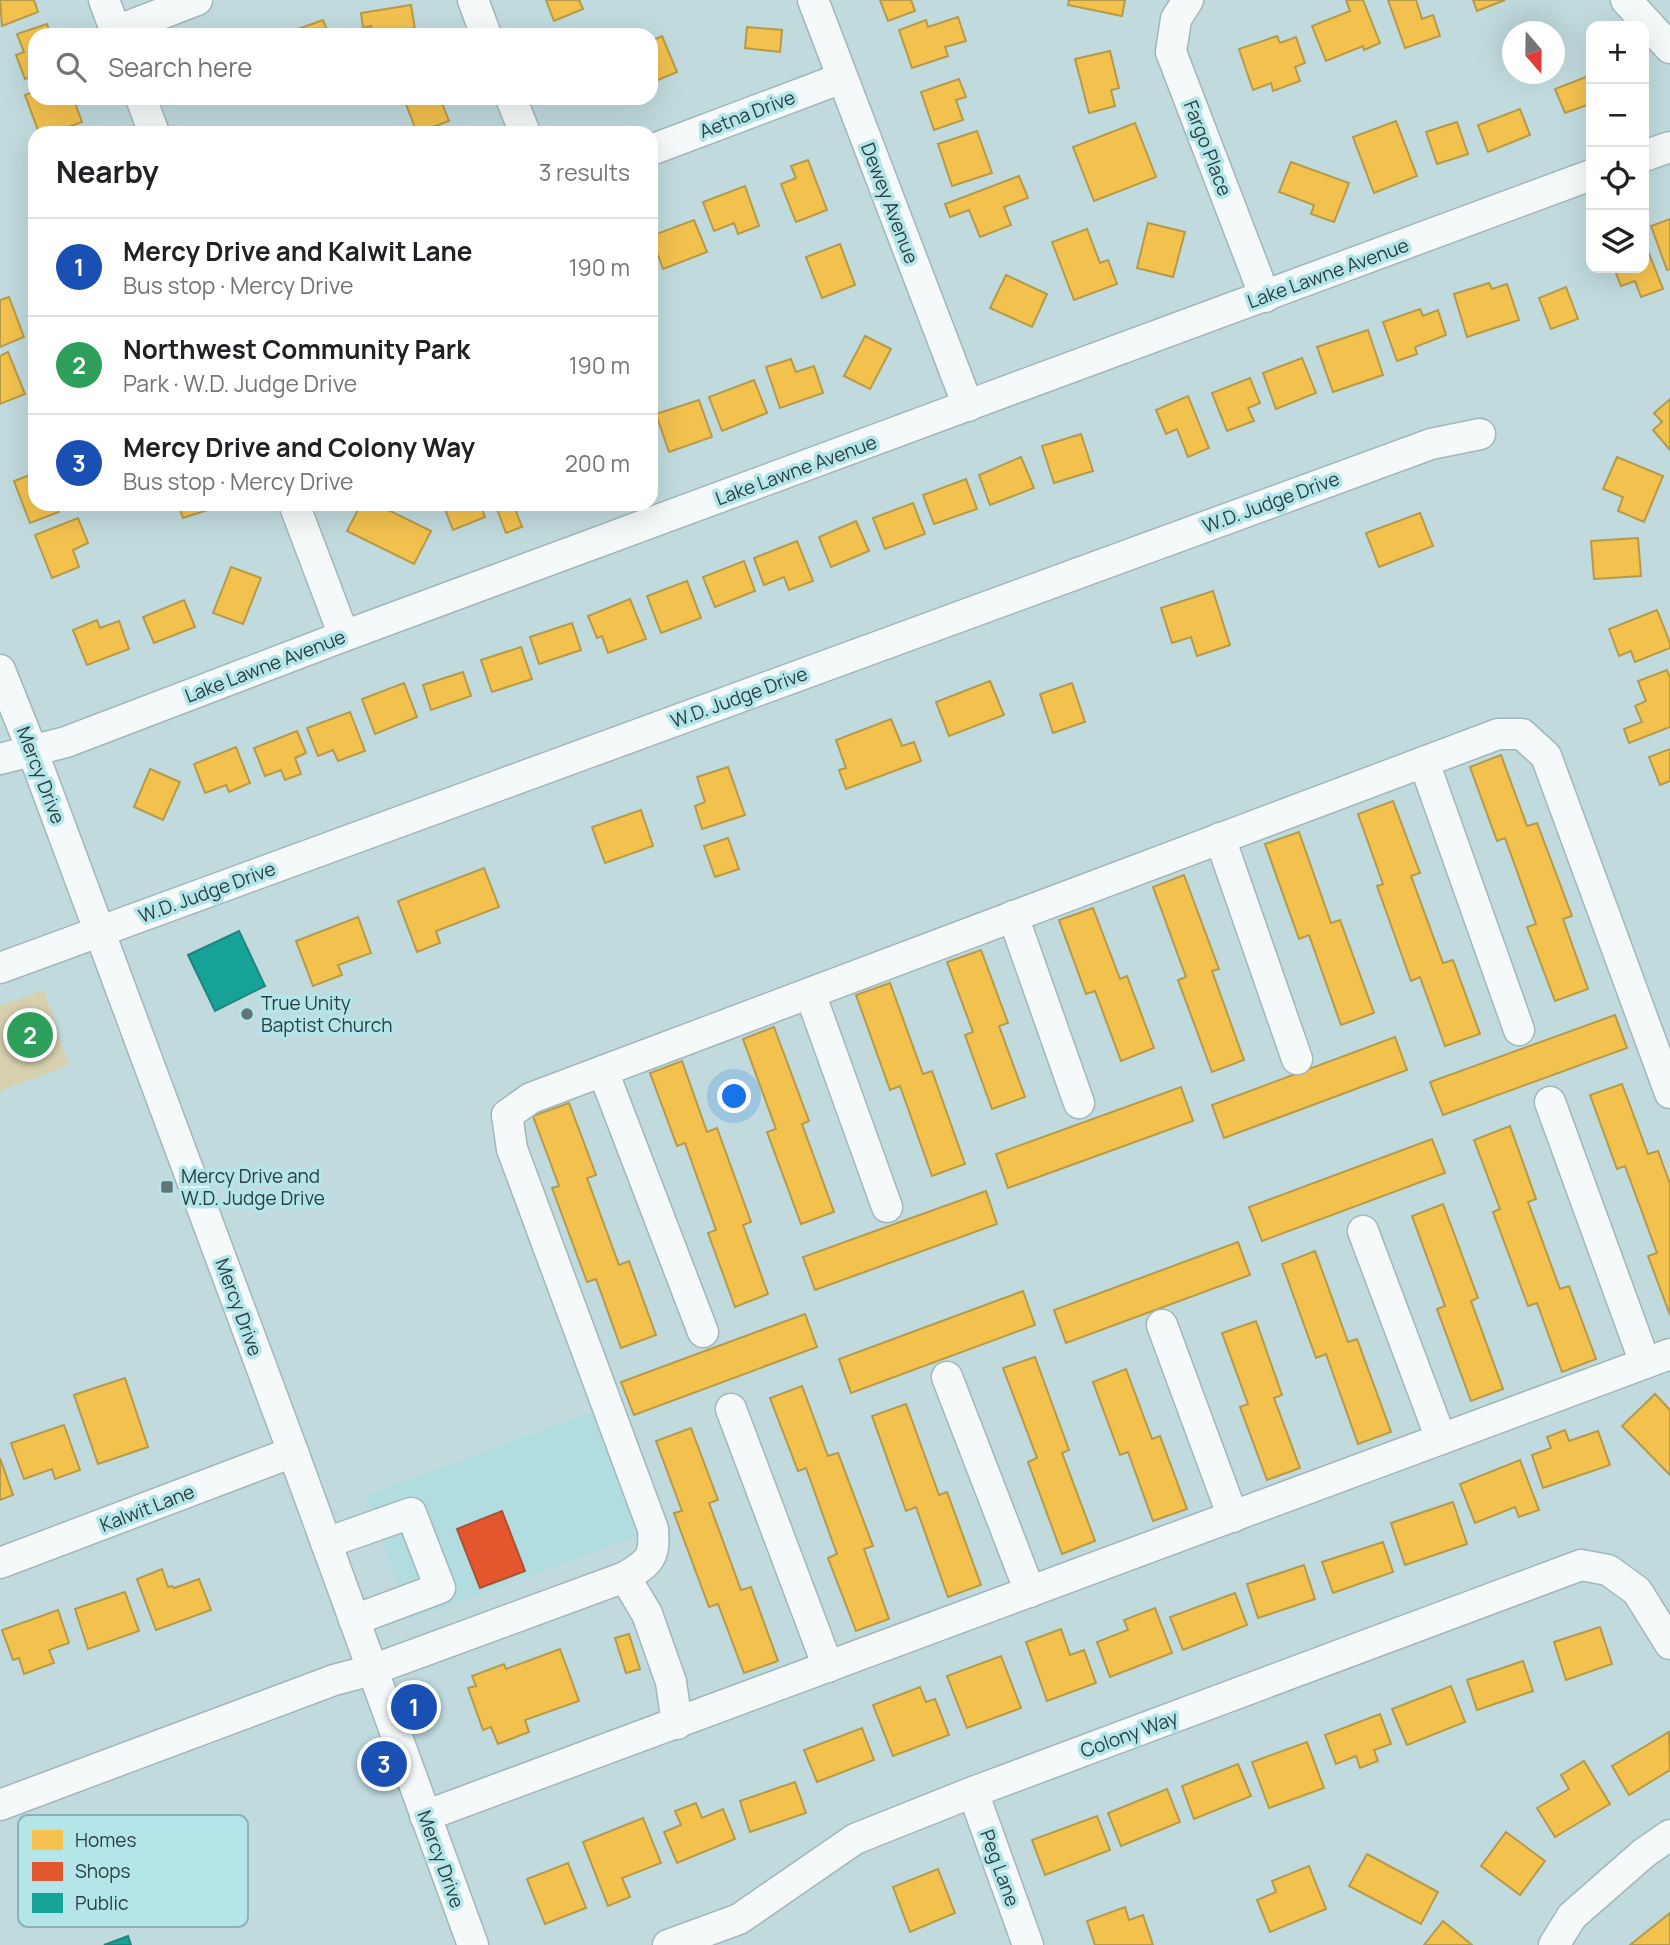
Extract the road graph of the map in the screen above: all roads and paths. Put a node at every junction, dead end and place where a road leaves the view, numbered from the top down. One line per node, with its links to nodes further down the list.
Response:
1 (104, 0): 7 (street)
2 (197, 0): 8 (street)
3 (473, 0): 9 (street)
4 (813, 0): 11 (street, Dewey Avenue)
5 (1188, 0): 20 (street, Fargo Place)
6 (1626, 0): 10 (street)
7 (115, 28)
8 (129, 28)
9 (483, 28)
10 (1670, 48)
11 (842, 78): 16 (street, Aetna Drive); 21 (street, Dewey Avenue)
12 (144, 105): 14 (street)
13 (514, 105): 15 (street)
14 (151, 126)
15 (522, 126)
16 (658, 147)
17 (1670, 147): 18 (street)
18 (1649, 154)
19 (1586, 177): 20 (street, Lake Lawne Avenue)
20 (1265, 297): 21 (street, Lake Lawne Avenue)
21 (968, 406): 24 (street, Lake Lawne Avenue)
22 (1480, 434): 31 (street, W.D. Judge Drive)
23 (297, 511): 24 (street)
24 (344, 636): 26 (street, Lake Lawne Avenue)
25 (0, 670): 26 (street, Mercy Drive)
26 (32, 750): 27 (street, Lake Lawne Avenue); 31 (street, Mercy Drive)
27 (0, 759)
28 (1424, 762): 29 (street); 34 (street); 37 (street)
29 (1220, 838): 30 (street); 35 (street)
30 (1013, 916): 33 (street); 39 (street)
31 (99, 932): 32 (street, W.D. Judge Drive); 48 (street, Mercy Drive)
32 (0, 968)
33 (810, 993): 36 (street); 40 (street)
34 (1519, 1030)
35 (1297, 1059)
36 (603, 1070): 43 (street); 52 (street)
37 (1670, 1093)
38 (1549, 1102): 44 (street)
39 (1080, 1103)
40 (887, 1207)
41 (1363, 1231): 47 (street)
42 (1162, 1325): 49 (street)
43 (703, 1332)
44 (1657, 1359): 47 (street)
45 (947, 1377): 53 (street)
46 (731, 1409): 56 (street)
47 (1441, 1439): 49 (street)
48 (293, 1452): 50 (street, Mercy Drive); 51 (street, Kalwit Lane)
49 (1233, 1517): 53 (street)
50 (326, 1543): 54 (street, Mercy Drive); 54 (street)
51 (0, 1563)
52 (625, 1577): 57 (street); 58 (street)
53 (1030, 1592): 56 (street)
54 (354, 1620): 57 (street, Mercy Drive)
55 (1670, 1644): 59 (street, Colony Way)
56 (828, 1667): 58 (street)
57 (372, 1670): 60 (street); 61 (street, Mercy Drive)
58 (677, 1724): 61 (street)
59 (973, 1792): 64 (street, Colony Way); 65 (street, Peg Lane)
60 (0, 1805)
61 (425, 1816): 63 (street, Mercy Drive)
62 (1670, 1835): 66 (street)
63 (473, 1945)
64 (668, 1945)
65 (1027, 1945)
66 (1554, 1945)

